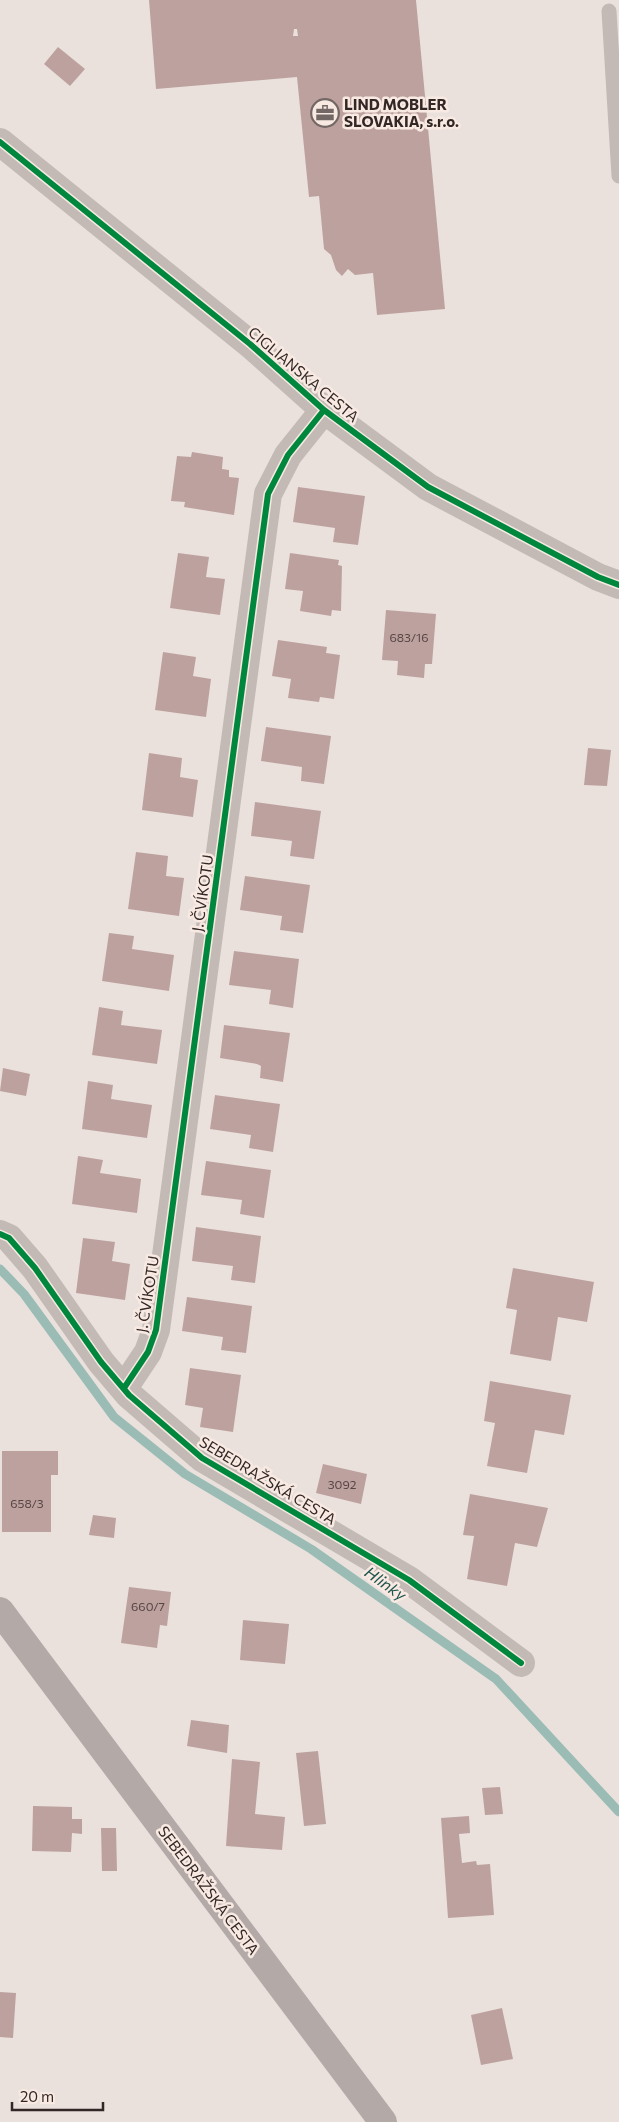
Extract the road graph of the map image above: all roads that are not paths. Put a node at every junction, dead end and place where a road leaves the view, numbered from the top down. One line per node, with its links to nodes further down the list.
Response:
1 (609, 12): 3 (lane)
2 (0, 142): 4 (street, CIGLIANSKA CESTA)
3 (619, 176)
4 (324, 410): 5 (street, CIGLIANSKA CESTA); 7 (street, J. ČVÍKOTU)
5 (619, 586)
6 (0, 1234): 7 (street, SEBEDRAŽSKÁ CESTA)
7 (124, 1388): 9 (street, SEBEDRAŽSKÁ CESTA)
8 (0, 1611): 10 (street, SEBEDRAŽSKÁ CESTA)
9 (521, 1663)
10 (383, 2122)

